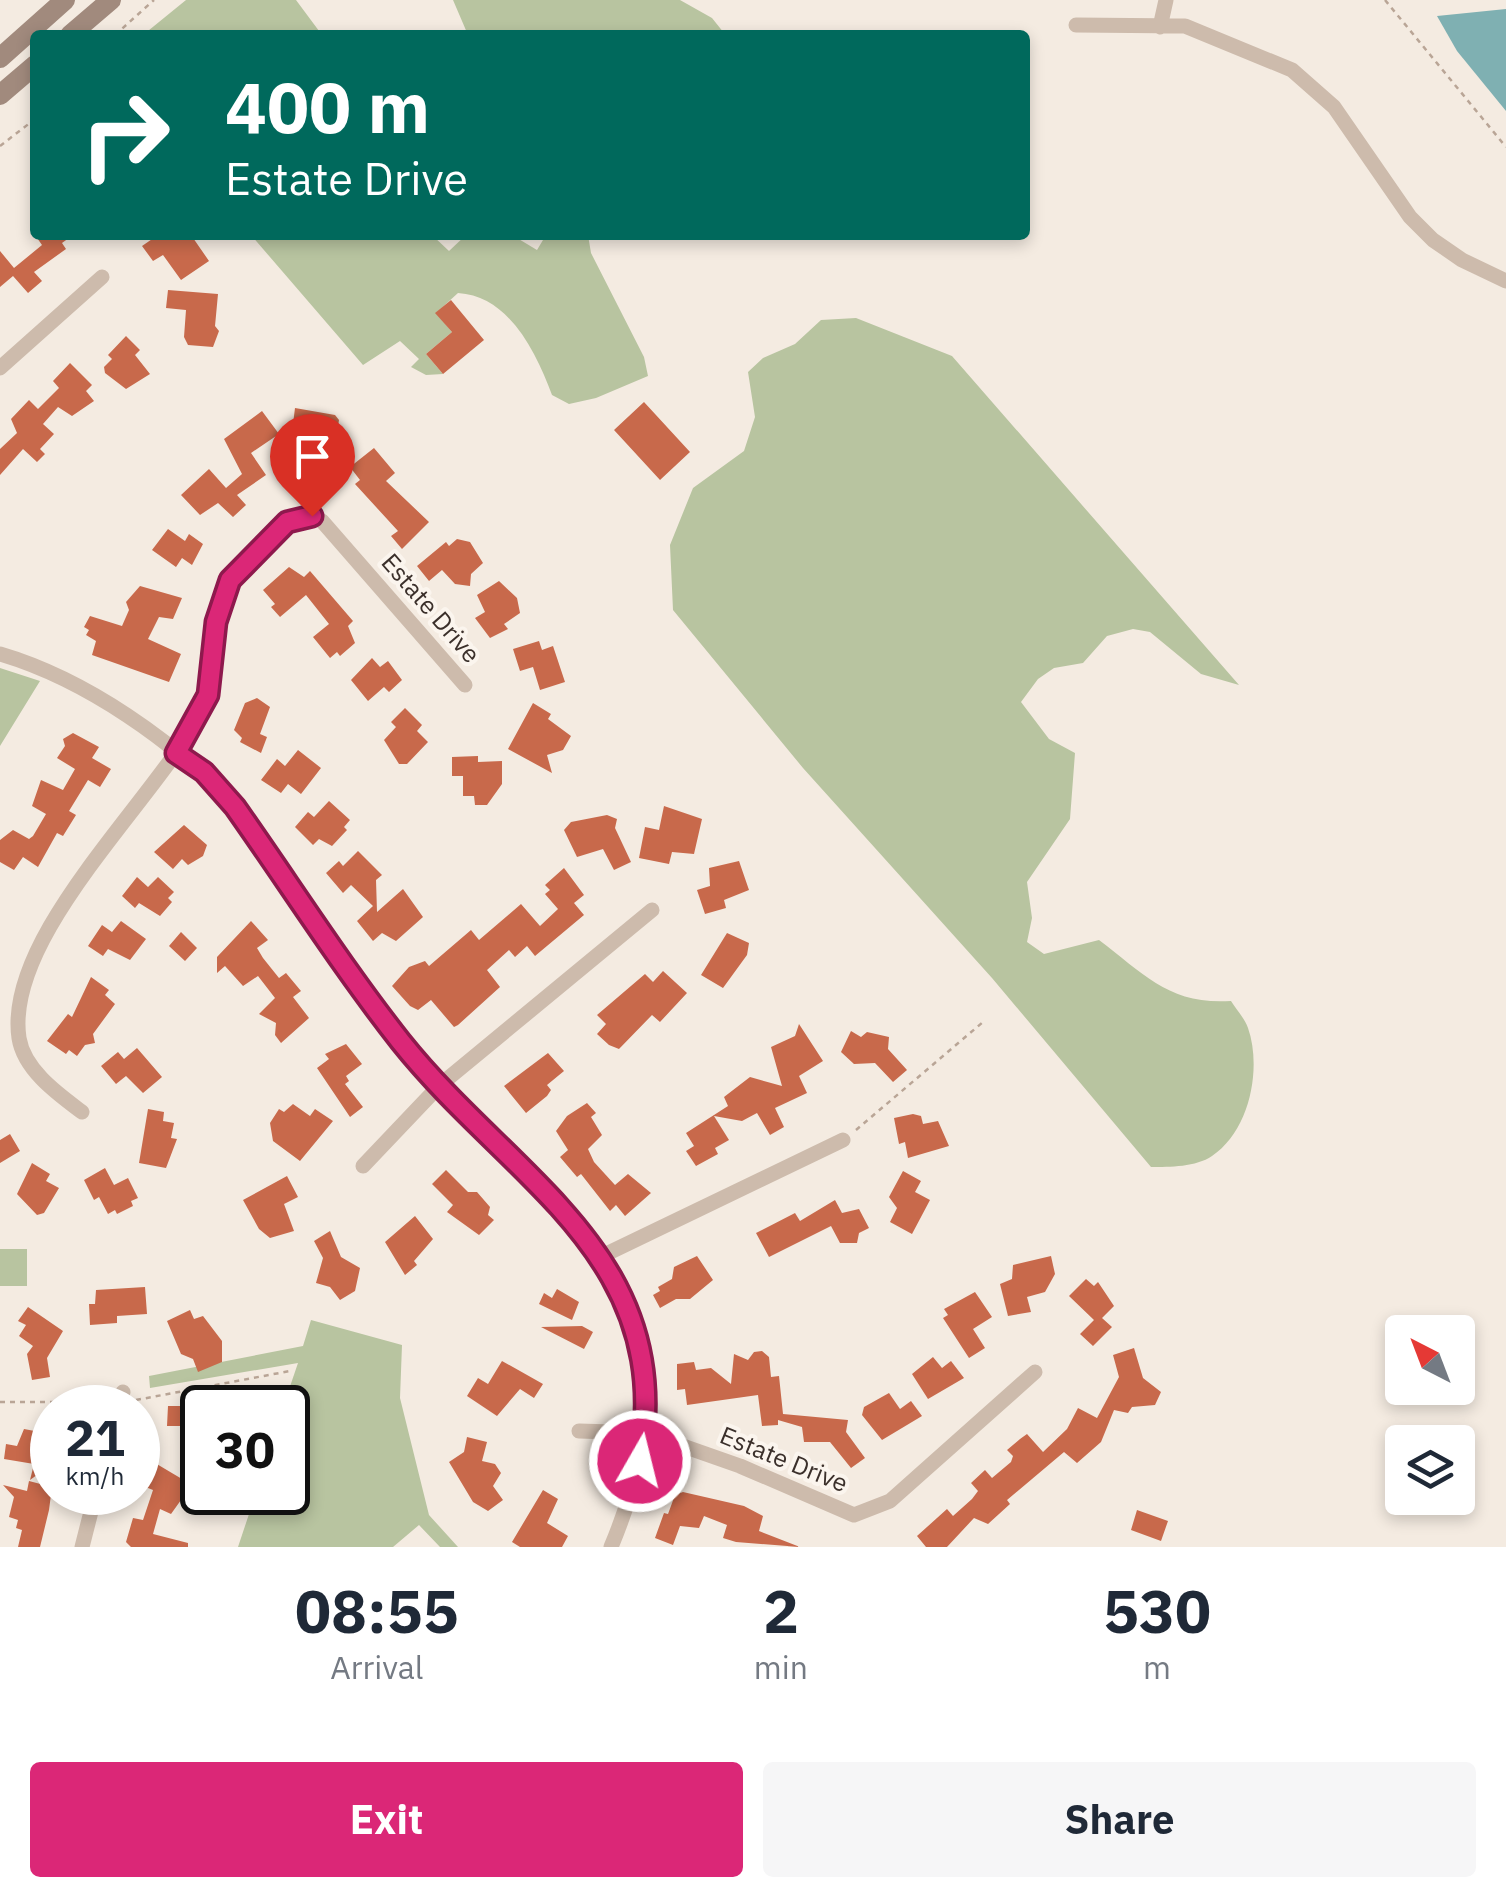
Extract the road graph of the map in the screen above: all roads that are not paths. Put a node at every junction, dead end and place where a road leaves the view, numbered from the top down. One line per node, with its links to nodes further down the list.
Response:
1 (65, 0): 6 (main road)
2 (112, 0): 7 (main road)
3 (1166, 0): 5 (street)
4 (1076, 25): 5 (street)
5 (1160, 27): 13 (street)
6 (31, 30)
7 (76, 30)
8 (30, 31): 9 (main road)
9 (0, 58)
10 (30, 69): 11 (main road)
11 (0, 95)
12 (102, 276): 14 (street)
13 (1506, 282)
14 (0, 368)
15 (0, 654): 17 (street)
16 (466, 685): 17 (street, Estate Drive)
17 (176, 753): 19 (street); 20 (street, Estate Drive)
18 (652, 910): 19 (street)
19 (440, 1085): 22 (street); 23 (street)
20 (82, 1112)
21 (843, 1140): 23 (street)
22 (363, 1166)
23 (600, 1256): 26 (street)
24 (1035, 1372): 26 (street, Estate Drive)
25 (578, 1431): 26 (street, Estate Drive)
26 (646, 1433): 29 (street)
27 (90, 1515): 28 (street)
28 (82, 1547)
29 (611, 1547)

